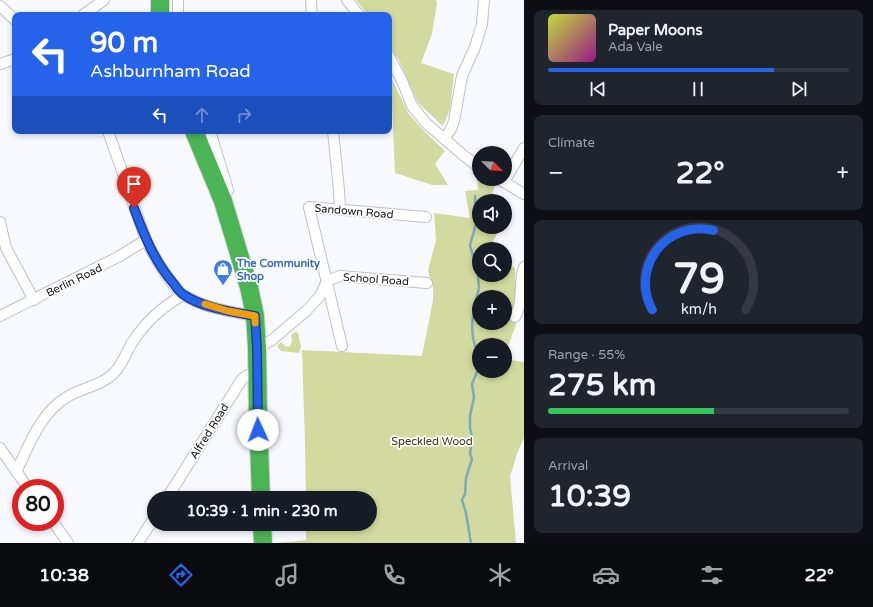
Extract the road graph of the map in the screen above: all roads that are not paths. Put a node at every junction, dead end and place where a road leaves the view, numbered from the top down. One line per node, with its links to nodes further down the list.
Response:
1 (104, 0): 8 (street)
2 (160, 0): 9 (highway)
3 (178, 0): 10 (street)
4 (311, 0): 11 (street)
5 (347, 0): 12 (street)
6 (484, 0): 21 (street)
7 (0, 6): 13 (street)
8 (87, 12)
9 (160, 12)
10 (178, 12)
11 (312, 12)
12 (357, 12)
13 (12, 17)
14 (12, 60): 16 (street)
15 (392, 62): 21 (street)
16 (0, 64)
17 (109, 134): 31 (street)
18 (195, 134): 27 (highway)
19 (211, 134): 27 (street)
20 (333, 134): 28 (street)
21 (444, 139): 23 (street)
22 (524, 148): 24 (street)
23 (472, 162)
24 (512, 165)
25 (511, 186): 26 (street)
26 (524, 194)
27 (223, 201): 38 (highway)
28 (340, 209): 29 (street, Sandown Road); 33 (street, Sandown Road)
29 (426, 218)
30 (0, 222): 36 (street)
31 (146, 240): 35 (street); 36 (street, Berlin Road)
32 (524, 267): 39 (street)
33 (327, 281): 34 (street, School Road); 40 (street); 41 (street, School Road)
34 (427, 283)
35 (183, 295): 38 (street); 44 (street)
36 (34, 300): 37 (street, Berlin Road)
37 (0, 316)
38 (255, 316): 41 (highway)
39 (515, 317)
40 (342, 346)
41 (257, 348): 42 (highway)
42 (258, 374): 46 (street, Alfred Road); 47 (highway)
43 (0, 448): 44 (street)
44 (16, 472): 45 (street)
45 (21, 479)
46 (171, 491)
47 (261, 491)
48 (147, 529): 52 (street)
49 (59, 531): 51 (street)
50 (262, 531): 53 (highway)
51 (68, 543)
52 (138, 543)
53 (263, 543)

